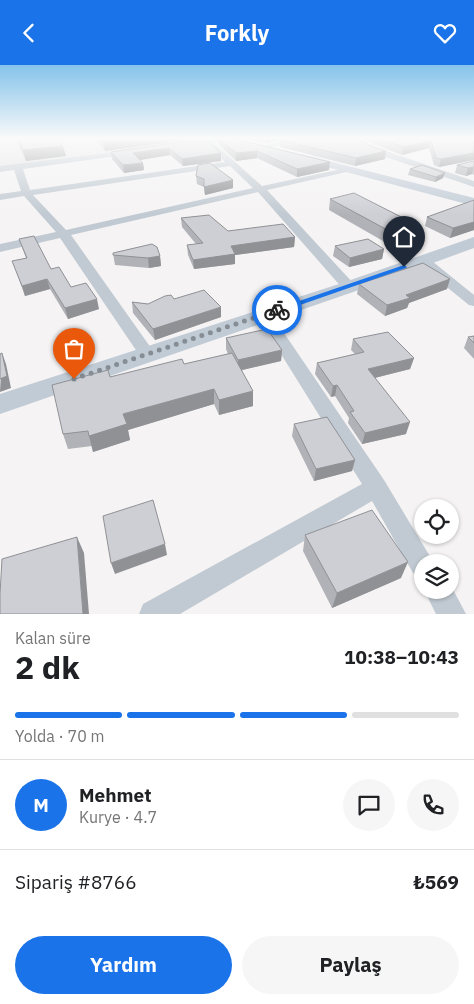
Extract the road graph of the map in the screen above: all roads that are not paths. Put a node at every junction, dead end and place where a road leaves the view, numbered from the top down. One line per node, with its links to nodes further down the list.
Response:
1 (36, 165): 6 (street)
2 (221, 165): 13 (street)
3 (234, 165): 12 (street)
4 (331, 165): 9 (street)
5 (417, 165): 10 (street)
6 (18, 167): 8 (street); 13 (street)
7 (456, 167): 10 (street)
8 (0, 169)
9 (348, 169): 12 (street); 15 (street)
10 (438, 172): 11 (street)
11 (474, 184)
12 (261, 190): 16 (street); 20 (street)
13 (26, 193): 14 (street); 16 (street)
14 (0, 197)
15 (474, 202)
16 (63, 233): 18 (street); 23 (street)
17 (474, 242): 19 (street)
18 (0, 248)
19 (422, 260): 20 (street); 21 (street)
20 (349, 287): 22 (street)
21 (474, 302)
22 (264, 314): 23 (street); 25 (street)
23 (148, 355): 24 (street)
24 (0, 404)
25 (376, 487): 26 (street); 28 (street)
26 (416, 554)
27 (443, 599): 29 (street)
28 (153, 614)
29 (452, 614)

